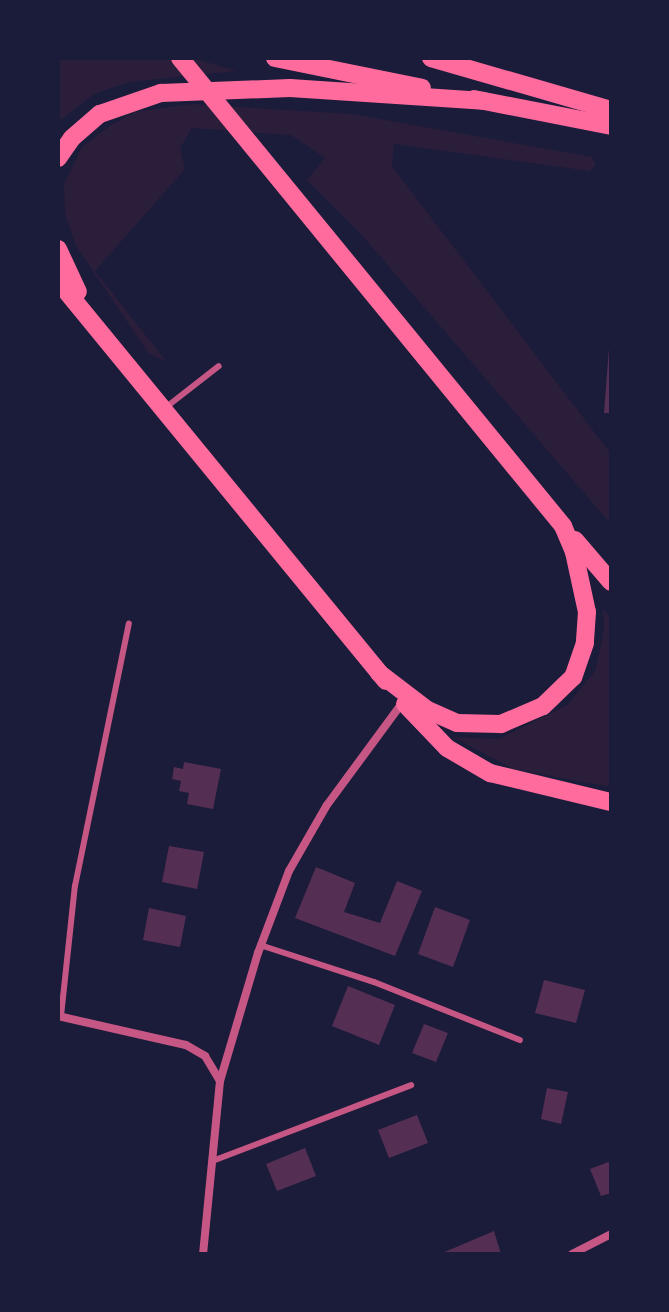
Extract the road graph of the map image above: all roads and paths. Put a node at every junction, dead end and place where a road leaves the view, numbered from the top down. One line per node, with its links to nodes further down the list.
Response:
1 (180, 58): 13 (highway)
2 (275, 58): 4 (highway)
3 (431, 58): 5 (highway)
4 (484, 101): 6 (highway); 7 (highway)
5 (611, 110)
6 (611, 126)
7 (58, 158)
8 (58, 249): 10 (highway)
9 (58, 281): 10 (highway)
10 (97, 326): 12 (highway)
11 (219, 366): 12 (lane)
12 (163, 409): 16 (highway)
13 (563, 526): 14 (highway); 16 (highway)
14 (611, 582)
15 (129, 623): 20 (lane)
16 (379, 673): 17 (highway)
17 (403, 701): 18 (highway); 19 (street)
18 (611, 802)
19 (260, 945): 21 (lane); 22 (street)
20 (60, 1016): 22 (street)
21 (520, 1040)
22 (220, 1081): 24 (street)
23 (411, 1085): 24 (lane)
24 (215, 1160): 26 (street)
25 (611, 1234): 27 (street)
26 (203, 1254)
27 (572, 1254)

